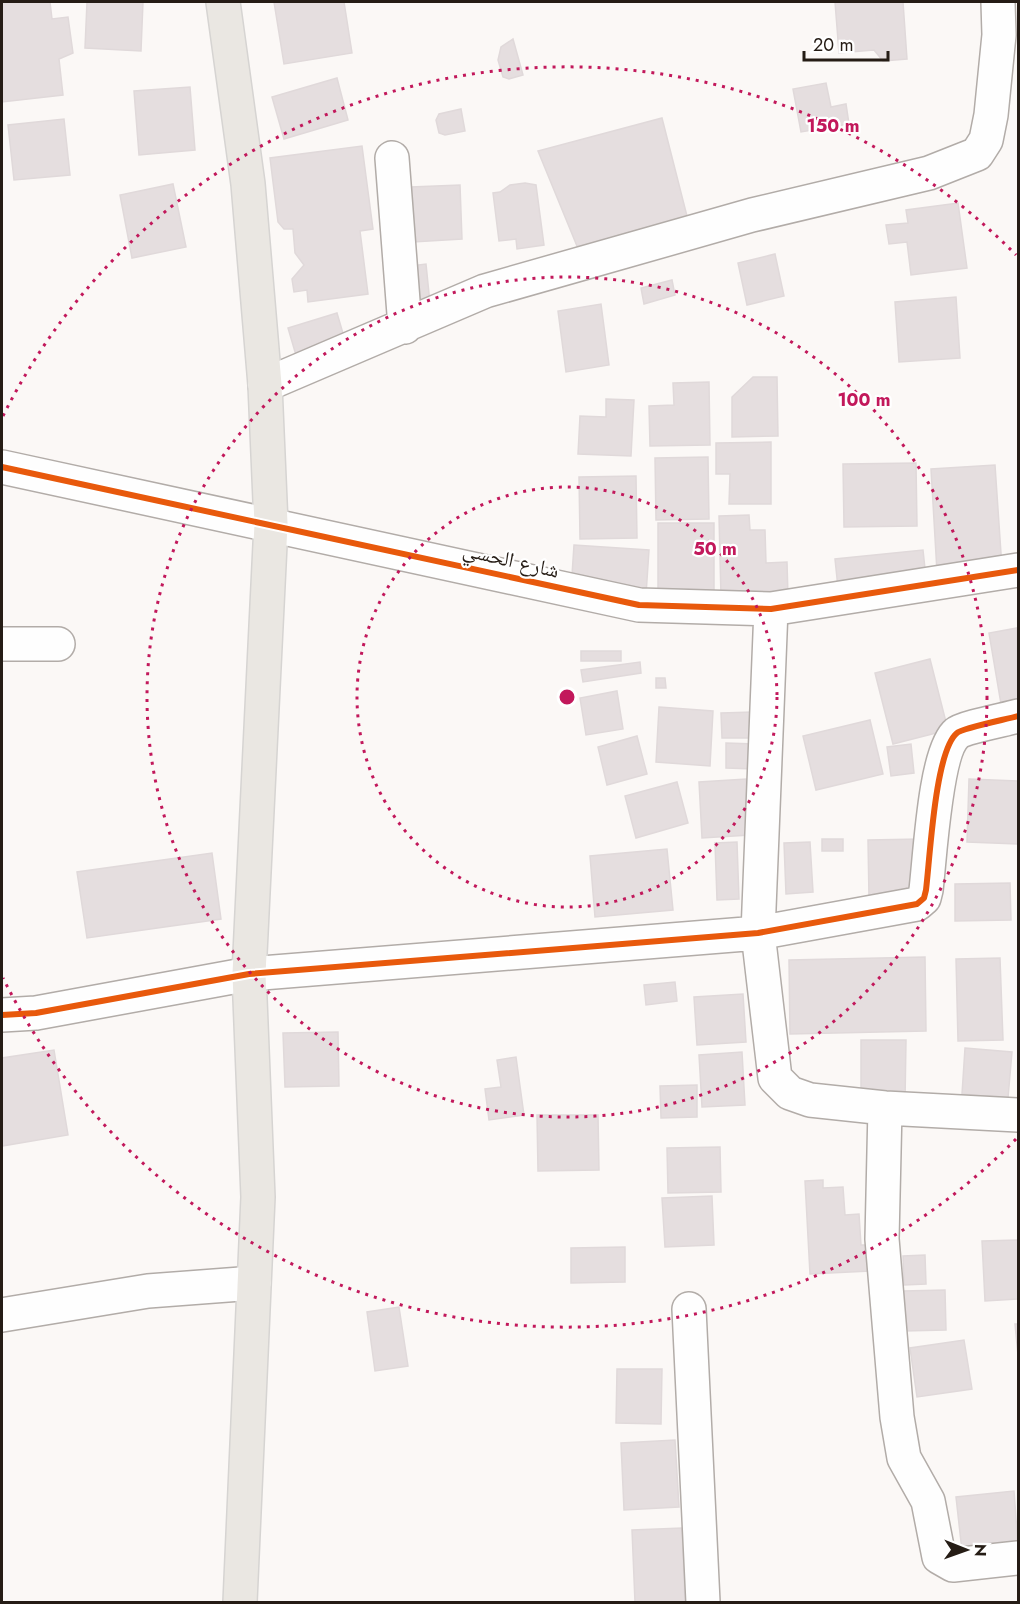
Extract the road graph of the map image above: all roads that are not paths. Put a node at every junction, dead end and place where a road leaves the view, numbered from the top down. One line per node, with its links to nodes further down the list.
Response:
1 (223, 2): 5 (main road)
2 (998, 2): 4 (street)
3 (392, 158): 4 (street)
4 (405, 327): 5 (street)
5 (264, 385): 7 (main road)
6 (2, 467): 7 (street, شارع الحسي)
7 (271, 524): 9 (street, شارع الحسي); 14 (main road)
8 (1018, 570): 9 (street, شارع الحسي)
9 (771, 609): 13 (street)
10 (2, 644): 11 (street)
11 (58, 644)
12 (1018, 716): 13 (street)
13 (758, 933): 14 (street); 16 (street)
14 (249, 974): 15 (street); 18 (main road)
15 (2, 1015)
16 (885, 1108): 17 (street); 21 (street)
17 (1018, 1115)
18 (254, 1283): 20 (street); 22 (main road)
19 (689, 1309): 23 (street)
20 (2, 1315)
21 (1018, 1558)
22 (240, 1602)
23 (703, 1602)

